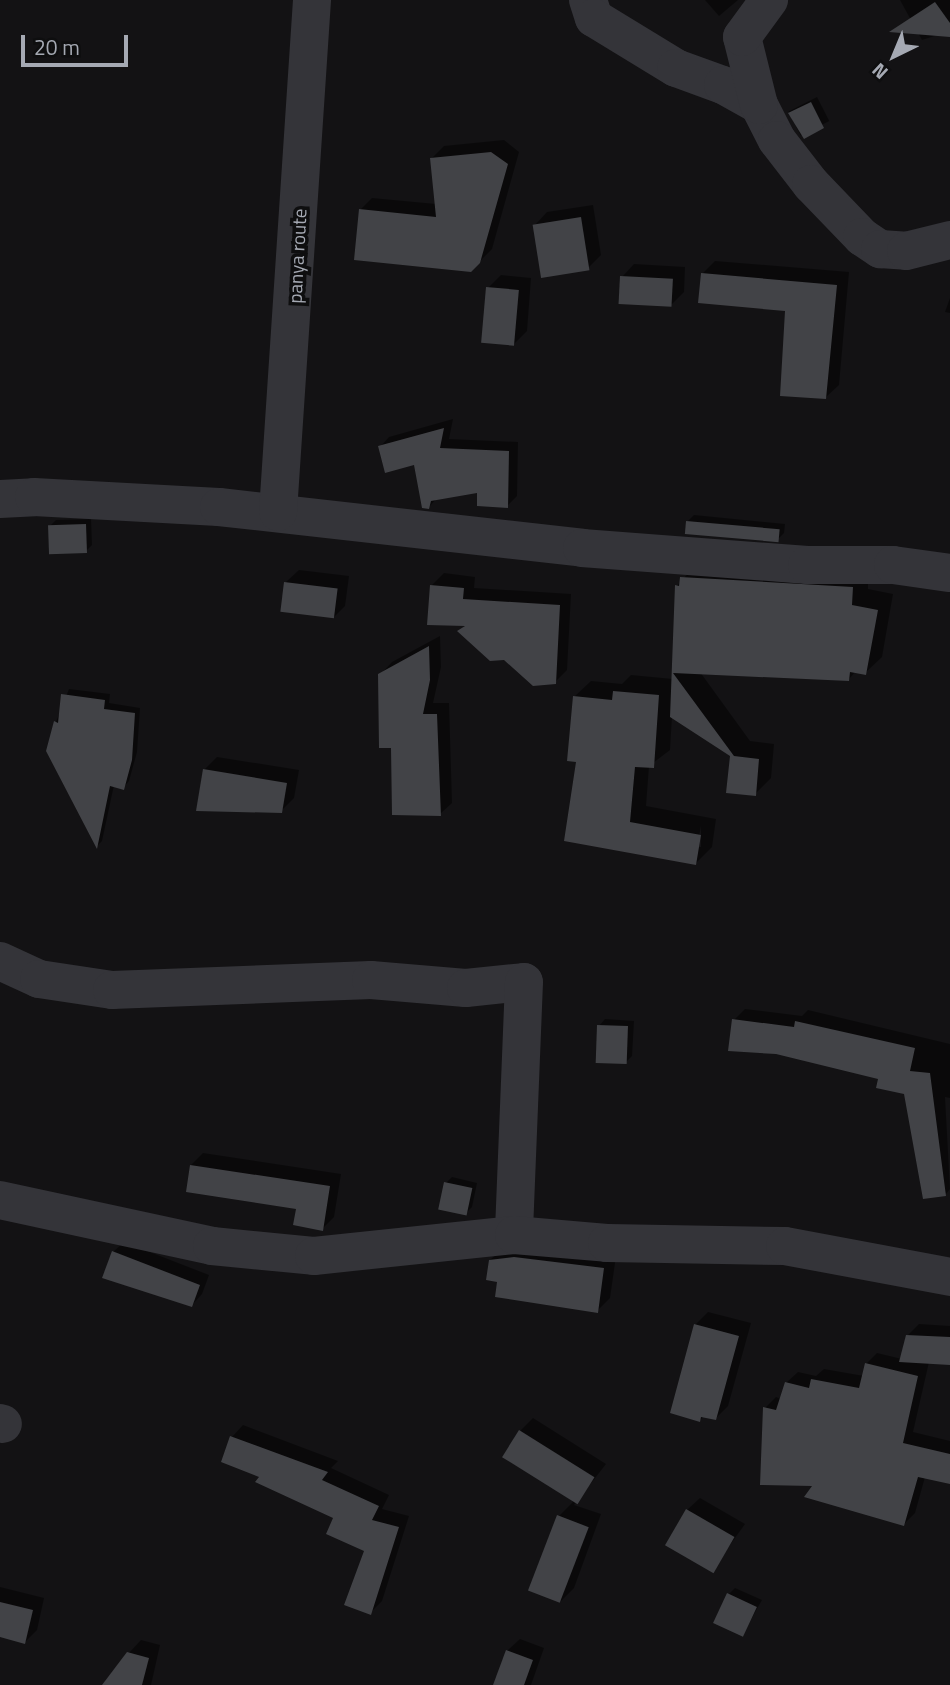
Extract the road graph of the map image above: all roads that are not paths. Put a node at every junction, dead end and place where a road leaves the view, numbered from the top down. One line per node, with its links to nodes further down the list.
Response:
1 (312, 0): 7 (street, panya route)
2 (588, 0): 4 (street)
3 (769, 0): 4 (street)
4 (759, 105): 5 (street)
5 (950, 240)
6 (0, 499): 7 (street)
7 (278, 512): 8 (street)
8 (950, 573)
9 (0, 961): 11 (street)
10 (0, 1200): 11 (street)
11 (514, 1235): 12 (street)
12 (950, 1277)

